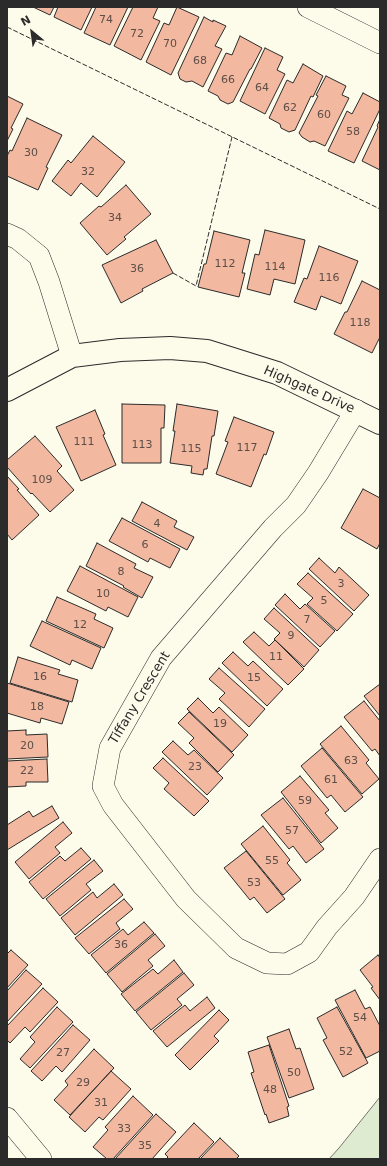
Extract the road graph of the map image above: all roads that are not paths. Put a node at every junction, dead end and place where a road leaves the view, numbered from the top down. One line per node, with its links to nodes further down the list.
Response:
1 (308, 7): 2 (street)
2 (380, 43)
3 (7, 234): 4 (street)
4 (72, 356): 5 (street, Highgate Drive); 6 (street, Highgate Drive)
5 (7, 390)
6 (356, 410): 7 (street, Highgate Drive); 8 (street, Tiffany Crescent)
7 (380, 423)
8 (380, 859)
9 (7, 1118): 10 (street)
10 (41, 1159)

